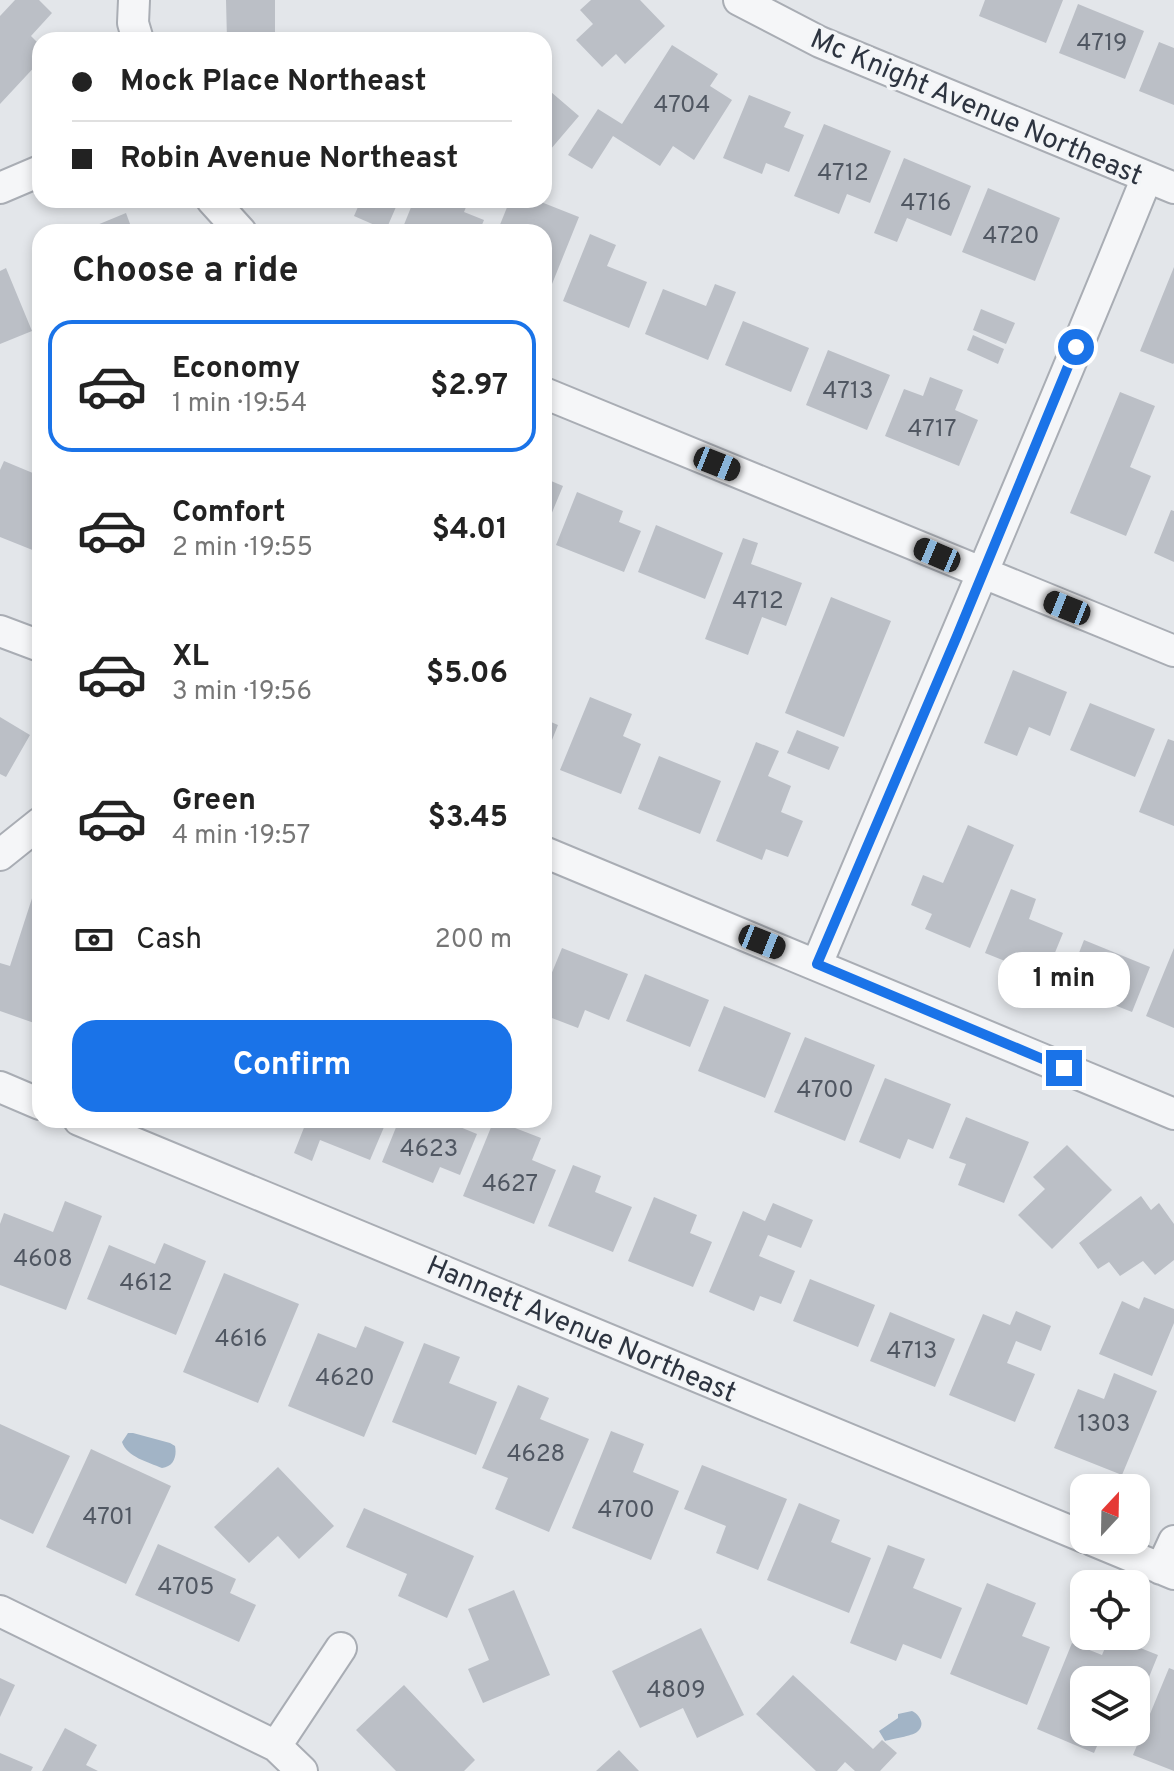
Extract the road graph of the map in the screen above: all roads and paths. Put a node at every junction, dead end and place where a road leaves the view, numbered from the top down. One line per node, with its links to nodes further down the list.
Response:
1 (134, 0): 3 (street)
2 (739, 0): 5 (street, Mc Knight Avenue Northeast)
3 (136, 32)
4 (32, 174): 6 (street)
5 (1160, 182): 10 (street)
6 (0, 188)
7 (219, 208): 8 (street)
8 (234, 224)
9 (552, 396): 10 (street)
10 (982, 574): 13 (street); 17 (street)
11 (0, 631): 12 (street)
12 (32, 643)
13 (1174, 651)
14 (32, 829): 15 (street)
15 (0, 855)
16 (552, 855): 17 (street)
17 (817, 964): 20 (street)
18 (0, 1087): 19 (street)
19 (32, 1101)
20 (1174, 1114)
21 (98, 1128): 22 (street, Hannett Avenue Northeast)
22 (1070, 1531)
23 (1174, 1541): 25 (street)
24 (1125, 1554): 25 (street)
25 (1168, 1572)
26 (0, 1611): 28 (street)
27 (341, 1648): 28 (street)
28 (276, 1746): 29 (street)
29 (302, 1771)

